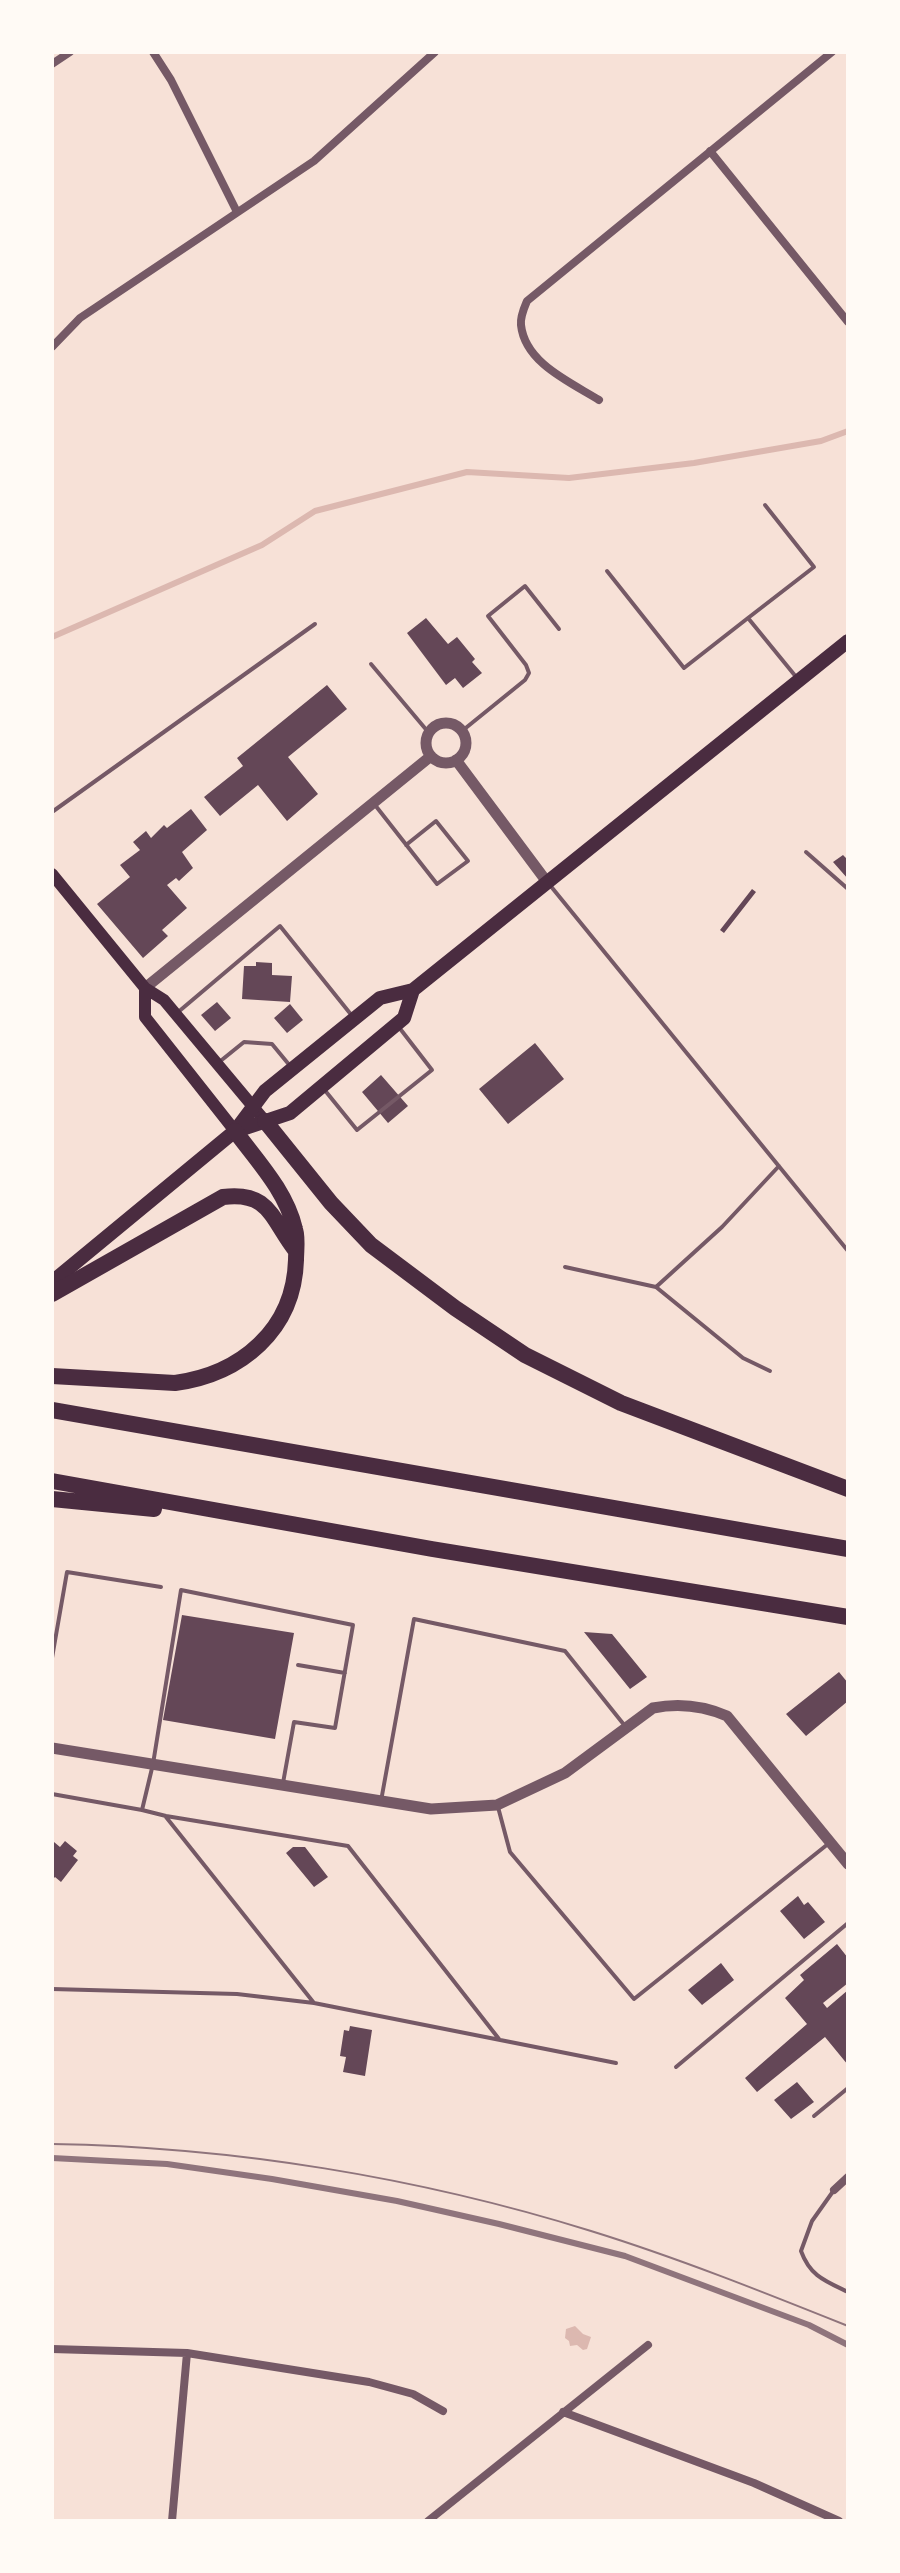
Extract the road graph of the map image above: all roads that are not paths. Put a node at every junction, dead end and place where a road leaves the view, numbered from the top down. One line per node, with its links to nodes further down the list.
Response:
1 (70, 52): 5 (street)
2 (153, 52): 7 (street)
3 (435, 52): 7 (street)
4 (832, 52): 6 (street)
5 (52, 64)
6 (710, 151): 8 (street); 10 (street)
7 (237, 212): 9 (street)
8 (848, 322)
9 (52, 347)
10 (599, 400)
11 (765, 505): 13 (lane)
12 (607, 571): 13 (lane)
13 (748, 618): 18 (lane)
14 (315, 624): 24 (lane)
15 (559, 629): 19 (lane)
16 (848, 641): 18 (main road)
17 (371, 664): 20 (lane)
18 (799, 680): 28 (main road)
19 (462, 731): 20 (street); 22 (street)
20 (429, 733): 21 (street)
21 (431, 756): 22 (street); 23 (street)
22 (456, 760): 28 (street)
23 (373, 804): 25 (lane); 30 (street)
24 (52, 812)
25 (406, 845): 25 (lane)
26 (806, 852): 29 (lane)
27 (52, 874): 30 (main road)
28 (547, 882): 31 (main road); 41 (lane)
29 (848, 889)
30 (145, 988): 32 (main road); 40 (main road)
31 (413, 990): 33 (main road); 34 (main road)
32 (175, 1014): 33 (lane); 35 (main road)
33 (354, 1019): 36 (main road)
34 (397, 1024): 37 (main road); 37 (lane)
35 (217, 1064): 36 (lane); 38 (main road)
36 (292, 1069): 38 (main road)
37 (321, 1086): 39 (main road)
38 (253, 1107): 39 (main road); 40 (main road)
39 (265, 1121): 40 (main road); 52 (highway)
40 (235, 1131): 42 (highway); 45 (main road)
41 (779, 1166): 43 (lane); 46 (lane)
42 (296, 1251): 47 (highway); 49 (highway)
43 (848, 1251)
44 (565, 1267): 46 (lane)
45 (52, 1282)
46 (656, 1287): 48 (lane)
47 (52, 1294)
48 (770, 1371)
49 (52, 1376)
50 (52, 1410): 55 (highway)
51 (52, 1481): 54 (highway)
52 (848, 1489)
53 (52, 1499): 54 (highway)
54 (292, 1524): 57 (highway)
55 (848, 1549)
56 (161, 1587): 58 (lane)
57 (848, 1617)
58 (52, 1658)
59 (298, 1665): 60 (lane)
60 (345, 1673): 63 (lane); 64 (lane)
61 (627, 1727): 66 (lane); 67 (street); 70 (street)
62 (52, 1748): 63 (street)
63 (153, 1764): 64 (street); 68 (lane)
64 (282, 1785): 66 (street)
65 (52, 1794): 68 (lane)
66 (381, 1801): 67 (street)
67 (497, 1805): 70 (lane)
68 (142, 1810): 69 (lane)
69 (166, 1816): 74 (lane); 75 (lane)
70 (832, 1845): 71 (street)
71 (848, 1864)
72 (848, 1923): 77 (lane)
73 (52, 1989): 74 (lane)
74 (314, 2003): 75 (lane)
75 (499, 2039): 76 (lane)
76 (616, 2063)
77 (676, 2067)
78 (848, 2088): 79 (lane)
79 (814, 2116)
80 (848, 2177): 81 (street)
81 (834, 2190): 82 (lane)
82 (848, 2292)
83 (648, 2345): 87 (street)
84 (52, 2349): 85 (street)
85 (187, 2353): 86 (street); 88 (street)
86 (443, 2411)
87 (563, 2412): 89 (street); 90 (street)
88 (172, 2521)
89 (428, 2521)
90 (839, 2521)

